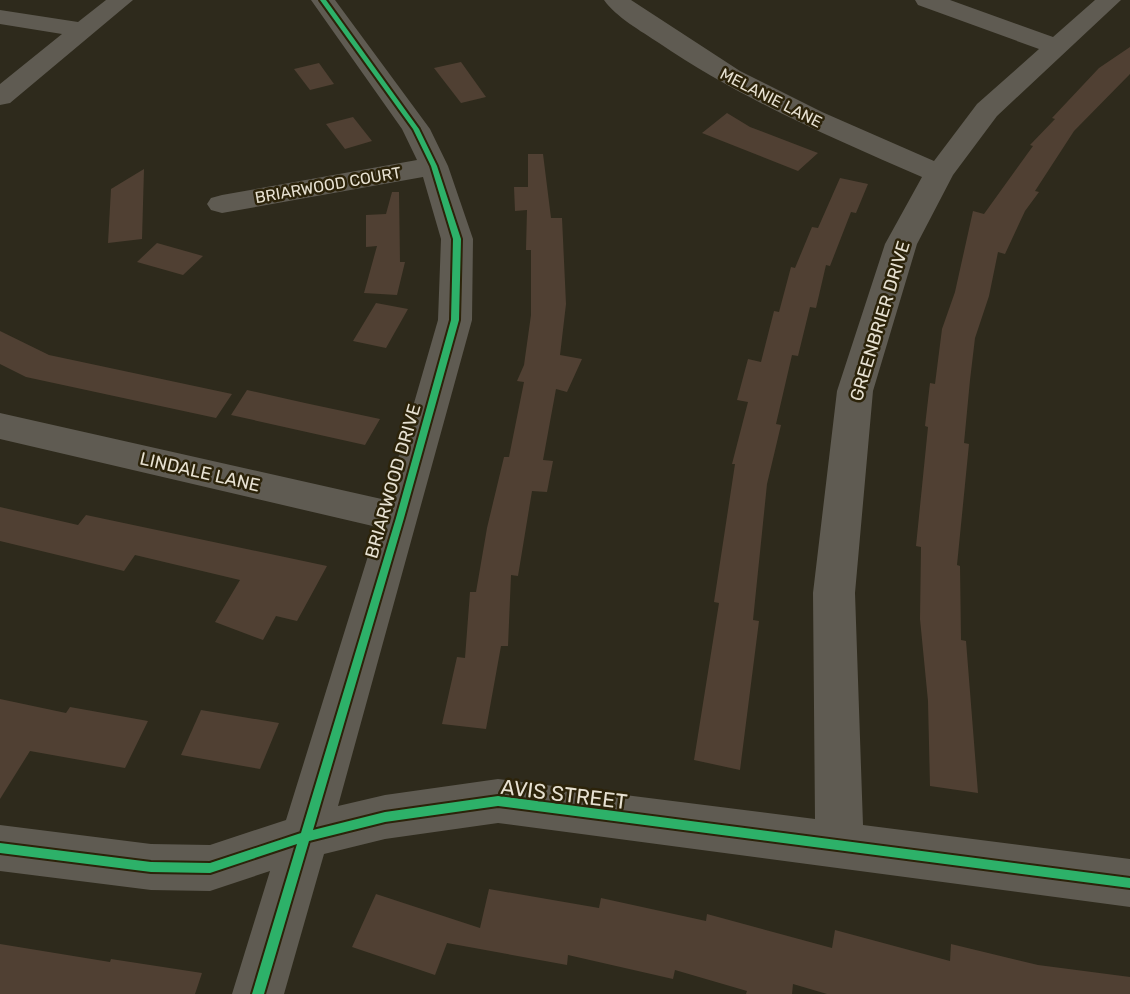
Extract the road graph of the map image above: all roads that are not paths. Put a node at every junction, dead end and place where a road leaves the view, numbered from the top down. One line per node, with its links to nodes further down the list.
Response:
1 (121, 0): 7 (street)
2 (323, 0): 10 (street, BRIARWOOD DRIVE)
3 (616, 0): 11 (street, MELANIE LANE)
4 (927, 0): 8 (street)
5 (1109, 0): 8 (street, GREENBRIER DRIVE)
6 (0, 17): 7 (street)
7 (81, 30): 9 (street)
8 (1055, 46): 11 (street, GREENBRIER DRIVE)
9 (0, 97)
10 (434, 166): 12 (street, BRIARWOOD COURT); 14 (street, BRIARWOOD DRIVE)
11 (939, 174): 16 (street, GREENBRIER DRIVE)
12 (222, 204)
13 (0, 426): 14 (street, LINDALE LANE)
14 (400, 518): 15 (street, BRIARWOOD DRIVE)
15 (307, 836): 16 (street, AVIS STREET); 17 (street, AVIS STREET); 19 (street, BRIARWOOD DRIVE)
16 (839, 846): 18 (street, AVIS STREET)
17 (0, 848)
18 (1130, 883)
19 (258, 994)

